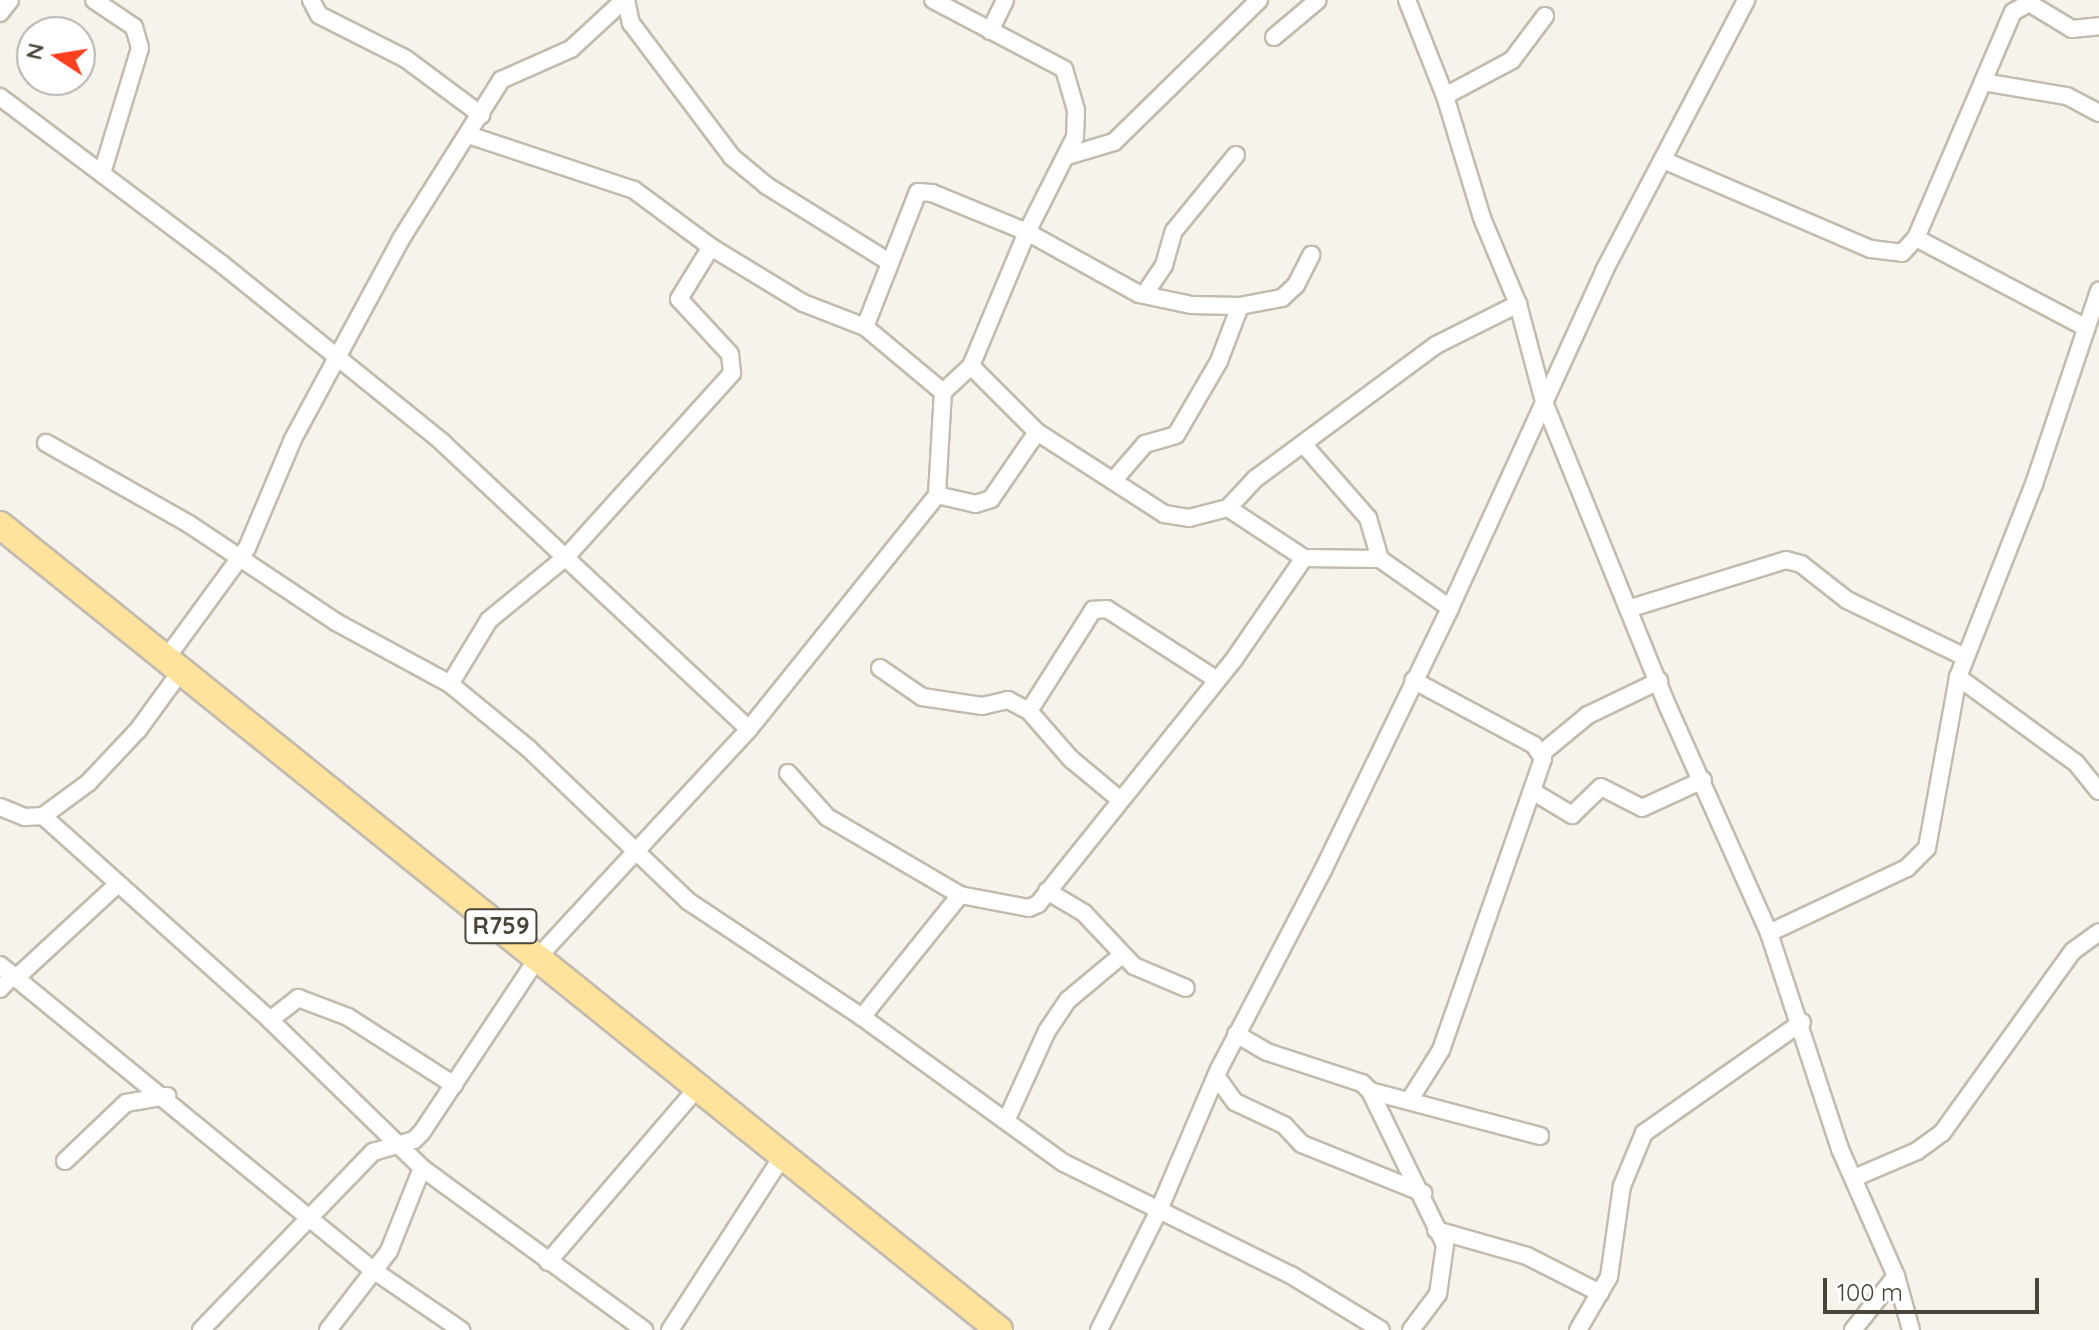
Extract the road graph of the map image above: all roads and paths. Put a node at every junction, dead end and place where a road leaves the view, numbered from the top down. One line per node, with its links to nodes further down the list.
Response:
1 (10, 0): 11 (street)
2 (94, 0): 25 (street)
3 (311, 0): 20 (street)
4 (625, 0): 20 (street); 30 (street)
5 (933, 0): 14 (street)
6 (1005, 0): 14 (street)
7 (1259, 0): 23 (street)
8 (1318, 0): 15 (street)
9 (1407, 0): 17 (street)
10 (1746, 0): 24 (street)
11 (0, 13)
12 (1545, 16): 17 (street)
13 (2099, 26): 16 (street)
14 (990, 31): 23 (street)
15 (1274, 37)
16 (1983, 82): 19 (street); 27 (street)
17 (1445, 96): 33 (street)
18 (0, 97): 25 (street)
19 (2099, 113)
20 (481, 115): 21 (street)
21 (469, 135): 28 (street); 37 (street)
22 (1236, 155): 32 (street)
23 (1067, 156): 26 (street)
24 (1663, 160): 27 (street); 40 (street)
25 (102, 173): 37 (street)
26 (1027, 232): 30 (street); 32 (street); 38 (street)
27 (1916, 238): 36 (street)
28 (711, 247): 35 (street); 48 (street)
29 (1311, 255): 34 (street)
30 (889, 262): 35 (street)
31 (2099, 291): 36 (street)
32 (1144, 295): 34 (street)
33 (1518, 304): 40 (street); 43 (street)
34 (1240, 306): 44 (street)
35 (865, 327): 39 (street)
36 (2085, 327): 54 (street)
37 (339, 357): 48 (street); 51 (street)
38 (971, 366): 39 (street); 41 (street)
39 (943, 392): 45 (street)
40 (1544, 402): 52 (street); 53 (street)
41 (1037, 432): 44 (street); 45 (street)
42 (46, 443): 51 (street)
43 (1305, 446): 46 (street); 50 (street)
44 (1113, 481): 46 (street)
45 (937, 495): 63 (street)
46 (1228, 508): 49 (street)
47 (0, 525): 55 (main road, R759)
48 (566, 557): 61 (street); 63 (street)
49 (1304, 558): 50 (street); 58 (street)
50 (1380, 559): 52 (street)
51 (239, 561): 55 (street); 61 (street)
52 (1450, 608): 59 (street)
53 (1631, 608): 54 (street); 60 (street)
54 (1965, 657): 57 (street)
55 (173, 665): 71 (street); 79 (main road, R759)
56 (880, 668): 62 (street)
57 (1958, 677): 68 (street); 77 (street)
58 (1217, 680): 62 (street); 69 (street)
59 (1413, 680): 64 (street); 86 (street)
60 (1659, 681): 64 (street); 66 (street)
61 (450, 684): 72 (street)
62 (1029, 711): 69 (street)
63 (749, 729): 72 (street)
64 (1542, 753): 67 (street)
65 (788, 773): 75 (street)
66 (1703, 780): 67 (street); 77 (street)
67 (1532, 791): 92 (street)
68 (2099, 791)
69 (1119, 799): 74 (street)
70 (0, 807): 71 (street)
71 (43, 816): 73 (street)
72 (638, 849): 79 (street); 83 (street)
73 (118, 884): 80 (street); 84 (street)
74 (1047, 891): 75 (street); 78 (street)
75 (960, 895): 83 (street)
76 (2099, 932): 99 (street)
77 (1769, 933): 85 (street)
78 (1122, 955): 81 (street); 93 (street)
79 (539, 956): 88 (street); 89 (main road, R759)
80 (9, 973): 82 (street); 91 (street)
81 (1186, 988)
82 (0, 989)
83 (862, 1017): 93 (street)
84 (270, 1020): 88 (street); 95 (street)
85 (1802, 1022): 99 (street); 107 (street)
86 (1236, 1034): 87 (street); 90 (street)
87 (1216, 1076): 100 (street); 101 (street)
88 (454, 1085): 95 (street)
89 (699, 1086): 96 (main road, R759); 104 (street)
90 (1370, 1091): 92 (street); 100 (street)
91 (167, 1096): 97 (street); 102 (street)
92 (1409, 1101): 94 (street)
93 (1006, 1121): 101 (street)
94 (1540, 1136)
95 (395, 1146): 98 (street); 102 (street)
96 (783, 1155): 112 (street); 113 (main road, R759)
97 (65, 1161)
98 (422, 1168): 104 (street); 105 (street)
99 (1854, 1178): 106 (street)
100 (1423, 1193): 103 (street)
101 (1158, 1212): 114 (street); 115 (street)
102 (309, 1214): 105 (street); 108 (street)
103 (1436, 1230): 107 (street); 116 (street)
104 (548, 1262): 111 (street)
105 (373, 1270): 109 (street); 110 (street)
106 (1896, 1276): 118 (street); 119 (street)
107 (1600, 1293): 117 (street)
108 (201, 1330)
109 (328, 1330)
110 (461, 1330)
111 (644, 1330)
112 (670, 1330)
113 (999, 1330)
114 (1099, 1330)
115 (1381, 1330)
116 (1411, 1330)
117 (1578, 1330)
118 (1853, 1330)
119 (1911, 1330)

